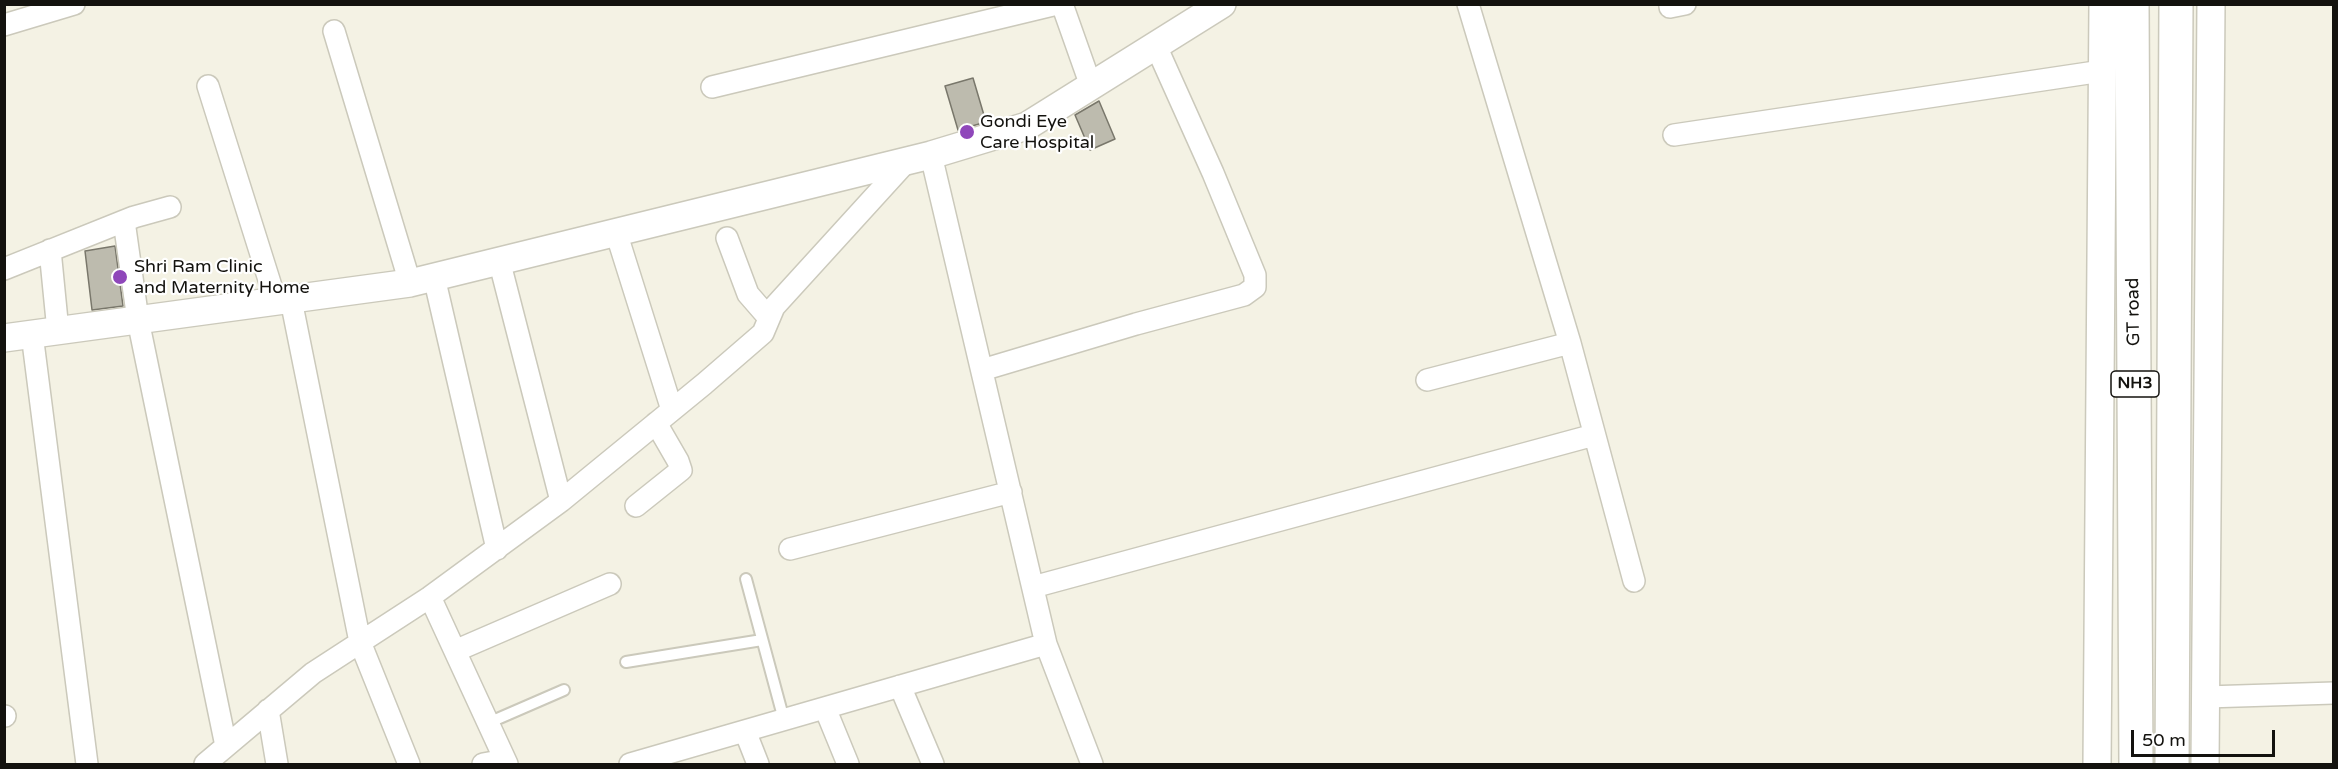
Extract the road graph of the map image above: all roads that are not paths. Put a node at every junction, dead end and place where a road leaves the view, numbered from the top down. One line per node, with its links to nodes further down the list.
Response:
1 (74, 4): 12 (street)
2 (1057, 4): 18 (street)
3 (1062, 4): 17 (street)
4 (1468, 4): 35 (street)
5 (1670, 4): 6 (street)
6 (1685, 4)
7 (2103, 4): 15 (street)
8 (2132, 4): 78 (highway, GT road / NH3)
9 (2176, 4): 79 (highway, NH3)
10 (2211, 4): 59 (street)
11 (1217, 6): 14 (street)
12 (4, 25)
13 (334, 31): 28 (street)
14 (1156, 46): 17 (street); 36 (street)
15 (2102, 71): 19 (street); 77 (street)
16 (208, 86): 29 (street)
17 (1091, 86): 20 (street)
18 (712, 87)
19 (1674, 135)
20 (919, 158): 23 (street); 30 (street); 36 (street)
21 (170, 207): 22 (street)
22 (124, 221): 25 (street); 31 (street)
23 (616, 232): 26 (street); 38 (street)
24 (727, 238): 30 (street)
25 (50, 250): 27 (street); 32 (street)
26 (499, 260): 28 (street); 42 (street)
27 (4, 269)
28 (422, 280): 29 (street); 44 (street)
29 (283, 302): 31 (street); 52 (street)
30 (768, 317): 38 (street)
31 (138, 320): 32 (street); 65 (street)
32 (58, 331): 33 (street)
33 (32, 334): 34 (street); 67 (street)
34 (4, 338)
35 (1570, 343): 37 (street); 40 (street)
36 (982, 370): 41 (street)
37 (1427, 380)
38 (672, 410): 39 (street)
39 (656, 423): 42 (street); 43 (street)
40 (1594, 435): 47 (street); 49 (street)
41 (1011, 492): 45 (street); 49 (street)
42 (561, 501): 44 (street)
43 (636, 506)
44 (496, 549): 50 (street)
45 (790, 549)
46 (746, 579): 51 (lane)
47 (1634, 581)
48 (610, 584): 54 (street)
49 (1033, 586): 53 (street)
50 (430, 597): 52 (street); 54 (street)
51 (762, 640): 55 (lane); 62 (lane)
52 (360, 642): 61 (street); 70 (street)
53 (1046, 644): 56 (street); 76 (street)
54 (455, 651): 63 (street)
55 (626, 662)
56 (900, 686): 60 (street); 75 (street)
57 (564, 690): 63 (lane)
58 (2334, 693): 59 (street)
59 (2206, 697): 80 (street)
60 (825, 708): 62 (street); 74 (street)
61 (268, 710): 65 (street); 69 (street)
62 (784, 720): 64 (street)
63 (488, 723): 66 (street)
64 (744, 731): 72 (street); 73 (street)
65 (226, 746): 68 (street)
66 (506, 762): 71 (street)
67 (87, 765)
68 (205, 765)
69 (277, 765)
70 (409, 765)
71 (483, 765)
72 (630, 765)
73 (758, 765)
74 (848, 765)
75 (933, 765)
76 (1092, 765)
77 (2097, 765)
78 (2136, 765)
79 (2172, 765)
80 (2205, 765)

